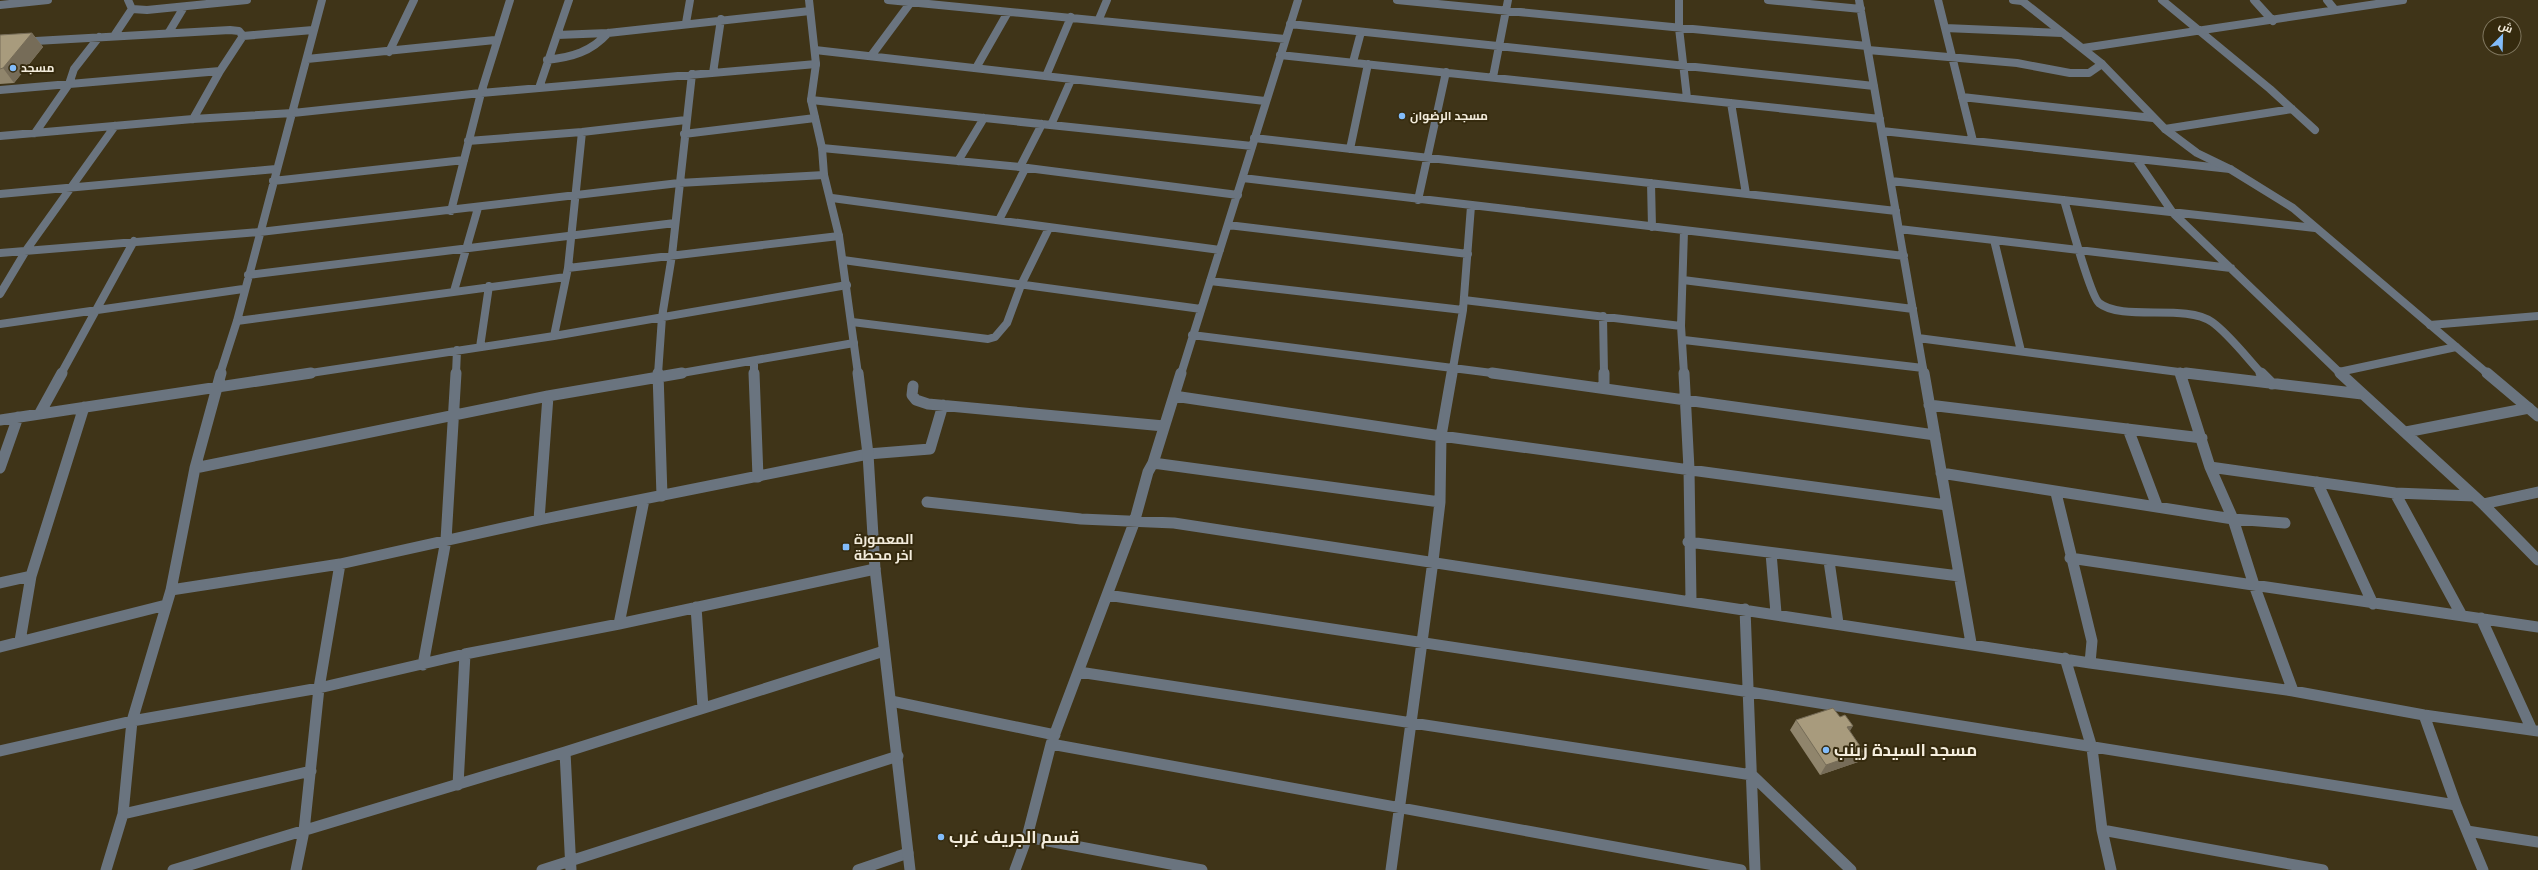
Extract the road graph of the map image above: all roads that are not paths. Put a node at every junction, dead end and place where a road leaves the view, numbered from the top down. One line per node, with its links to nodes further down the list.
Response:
1 (48, 0): 27 (street)
2 (128, 0): 29 (street)
3 (247, 0): 28 (street)
4 (322, 0): 42 (street)
5 (414, 0): 59 (street)
6 (510, 0): 53 (street)
7 (569, 0): 48 (street)
8 (690, 0): 38 (street)
9 (808, 0): 31 (street)
10 (888, 0): 24 (street)
11 (1107, 0): 36 (street)
12 (1298, 0): 39 (street)
13 (1397, 0): 33 (street)
14 (1508, 0): 33 (street)
15 (1679, 0): 40 (street)
16 (1768, 0): 26 (street)
17 (1938, 0): 41 (street)
18 (2013, 0): 19 (street)
19 (2022, 0): 47 (street)
20 (2162, 0): 45 (street)
21 (2254, 0): 37 (street)
22 (2327, 0): 30 (street)
23 (2403, 0): 30 (street)
24 (911, 2): 25 (street); 61 (street)
25 (933, 2): 32 (street)
26 (1860, 4): 56 (street)
27 (0, 5)
28 (184, 7): 29 (street); 43 (street)
29 (132, 8): 49 (street)
30 (2335, 10): 37 (street)
31 (810, 11): 35 (street); 58 (street)
32 (1008, 12): 34 (street); 70 (street)
33 (1506, 12): 40 (street); 55 (street)
34 (1071, 17): 36 (street); 75 (street)
35 (721, 19): 38 (street); 73 (street)
36 (1099, 19): 52 (street)
37 (2273, 21): 45 (street)
38 (686, 23): 46 (street)
39 (1290, 24): 44 (street); 52 (street)
40 (1679, 28): 56 (street); 69 (street)
41 (1945, 28): 47 (street); 63 (street)
42 (313, 30): 50 (street); 62 (street)
43 (169, 32): 49 (street); 50 (street)
44 (1362, 32): 55 (street); 65 (street)
45 (2202, 32): 57 (street); 88 (street)
46 (608, 33): 48 (street); 64 (street)
47 (2062, 33): 57 (street)
48 (557, 35): 64 (street)
49 (114, 36): 51 (street)
50 (243, 36): 71 (street)
51 (99, 37): 54 (street); 78 (street)
52 (1285, 39): 60 (street)
53 (496, 40): 59 (street); 82 (street)
54 (0, 43)
55 (1498, 46): 69 (street); 76 (street)
56 (1868, 48): 63 (street); 79 (street)
57 (2083, 48): 68 (street)
58 (815, 50): 61 (street); 66 (street)
59 (389, 52): 62 (street)
60 (1280, 54): 65 (street); 86 (street)
61 (871, 56): 70 (street)
62 (307, 59): 89 (street)
63 (1953, 59): 68 (street); 84 (street)
64 (547, 60): 80 (street)
65 (1353, 62): 67 (street)
66 (816, 64): 73 (street); 85 (street)
67 (1368, 64): 72 (street); 110 (street)
68 (2102, 64): 93 (street)
69 (1683, 66): 79 (street); 83 (street)
70 (976, 68): 75 (street)
71 (220, 71): 78 (street); 94 (street)
72 (1446, 72): 76 (street); 111 (street)
73 (712, 73): 74 (street)
74 (692, 74): 80 (street); 95 (street)
75 (1046, 76): 77 (street)
76 (1493, 77): 83 (street)
77 (1071, 80): 86 (street); 97 (street)
78 (69, 84): 81 (street); 103 (street)
79 (1874, 86): 92 (street)
80 (539, 88): 82 (street)
81 (0, 90)
82 (481, 93): 89 (street); 106 (street)
83 (1687, 98): 87 (street)
84 (1962, 98): 93 (street); 107 (street)
85 (811, 100): 90 (street); 91 (street)
86 (1265, 101): 108 (street)
87 (1731, 103): 92 (street); 126 (street)
88 (2292, 109): 99 (street); 100 (street)
89 (293, 113): 94 (street); 115 (street)
90 (815, 118): 104 (street); 109 (street)
91 (984, 118): 96 (street); 114 (street)
92 (1880, 118): 101 (street)
93 (2152, 118): 99 (street)
94 (193, 119): 98 (street)
95 (686, 120): 102 (street); 104 (street)
96 (1042, 124): 97 (street); 116 (street)
97 (1051, 125): 108 (street)
98 (115, 126): 103 (street); 124 (street)
99 (2165, 129): 117 (street)
100 (2316, 130)
101 (1882, 131): 107 (street); 121 (street)
102 (582, 132): 106 (street); 128 (street)
103 (35, 133): 105 (street)
104 (684, 134): 122 (street)
105 (0, 136)
106 (468, 141): 113 (street)
107 (1973, 141): 112 (street)
108 (1253, 142): 110 (street); 119 (street)
109 (822, 148): 114 (street); 118 (street)
110 (1350, 149): 111 (street)
111 (1425, 158): 123 (street); 130 (street)
112 (2136, 158): 117 (street); 136 (street)
113 (464, 160): 120 (street); 134 (street)
114 (958, 161): 116 (street)
115 (276, 168): 120 (street); 124 (street)
116 (1022, 168): 127 (street); 137 (street)
117 (2230, 169): 142 (street)
118 (824, 174): 122 (street); 129 (street)
119 (1243, 178): 127 (street); 130 (street)
120 (272, 181): 145 (street)
121 (1891, 181): 131 (street); 135 (street)
122 (679, 183): 128 (street); 138 (street)
123 (1651, 183): 126 (street); 140 (street)
124 (72, 187): 125 (street); 151 (street)
125 (0, 194)
126 (1746, 194): 135 (street)
127 (1238, 195): 139 (street)
128 (576, 196): 133 (street); 146 (street)
129 (832, 198): 137 (street); 147 (street)
130 (1418, 200): 132 (street)
131 (2064, 200): 136 (street); 153 (street)
132 (1470, 206): 140 (street); 155 (street)
133 (478, 208): 134 (street); 150 (street)
134 (451, 211): 145 (street)
135 (1896, 211): 143 (street)
136 (2173, 213): 142 (street); 159 (street)
137 (998, 220): 141 (street)
138 (675, 223): 146 (street); 156 (street)
139 (1228, 225): 152 (street); 155 (street)
140 (1652, 227): 144 (street)
141 (1049, 228): 152 (street); 165 (street)
142 (2315, 228): 180 (street)
143 (1899, 229): 148 (street); 157 (street)
144 (1684, 231): 157 (street); 162 (street)
145 (260, 232): 149 (street); 161 (street)
146 (571, 235): 150 (street); 160 (street)
147 (839, 236): 156 (street); 158 (street)
148 (1994, 240): 153 (street); 190 (street)
149 (134, 241): 151 (street); 173 (street)
150 (468, 248): 161 (street); 168 (street)
151 (27, 249): 154 (street); 169 (street)
152 (1220, 250): 163 (street)
153 (2078, 250): 159 (street); 197 (street)
154 (0, 253)
155 (1468, 254): 170 (street)
156 (672, 255): 160 (street); 176 (street)
157 (1904, 256): 172 (street)
158 (843, 260): 164 (street); 165 (street)
159 (2230, 268): 195 (street)
160 (567, 273): 166 (street); 183 (street)
161 (248, 275): 167 (street)
162 (1683, 280): 172 (street); 181 (street)
163 (1210, 281): 170 (street); 171 (street)
164 (847, 285): 176 (street); 178 (street)
165 (1021, 285): 171 (street); 178 (street)
166 (490, 286): 168 (street); 187 (street)
167 (243, 289): 173 (street); 177 (street)
168 (454, 291): 177 (street)
169 (0, 294)
170 (1463, 305): 174 (street); 193 (street)
171 (1201, 309): 182 (street)
172 (1913, 309): 184 (street)
173 (97, 310): 179 (street); 209 (street)
174 (1603, 316): 181 (street); 200 (street)
175 (2538, 316): 180 (street)
176 (662, 317): 183 (street); 196 (street)
177 (237, 321): 199 (street)
178 (852, 322): 186 (street)
179 (0, 324)
180 (2430, 325): 188 (street)
181 (1681, 326): 185 (street)
182 (1192, 335): 193 (street); 203 (street)
183 (554, 336): 187 (street)
184 (1918, 338): 190 (street); 192 (street)
185 (1684, 340): 192 (street); 204 (street)
186 (854, 343): 191 (street); 220 (street)
187 (480, 347): 189 (street)
188 (2456, 347): 195 (street); 208 (street)
189 (457, 350): 199 (street); 210 (street)
190 (2021, 351): 194 (street)
191 (754, 362): 196 (street); 227 (street)
192 (1923, 368): 206 (street)
193 (1453, 369): 200 (street); 218 (street)
194 (2180, 372): 197 (street); 219 (street)
195 (2339, 372): 201 (street)
196 (658, 378): 202 (street); 232 (street)
197 (2272, 384): 201 (street)
198 (913, 386): 205 (street)
199 (216, 387): 207 (street); 224 (street)
200 (1604, 387): 204 (street)
201 (2362, 394): 216 (street)
202 (548, 396): 210 (street); 241 (street)
203 (1174, 396): 214 (street); 218 (street)
204 (1684, 398): 217 (street); 225 (street)
205 (943, 405): 214 (street); 220 (street)
206 (1929, 405): 215 (street); 217 (street)
207 (84, 407): 209 (street); 253 (street)
208 (2529, 408): 211 (street); 216 (street)
209 (40, 413): 212 (street)
210 (453, 415): 224 (street); 244 (street)
211 (2538, 416)
212 (18, 417): 213 (street); 223 (street)
213 (0, 420)
214 (1164, 426): 221 (street)
215 (2128, 429): 219 (street); 239 (street)
216 (2406, 432): 233 (street)
217 (1935, 435): 226 (street)
218 (1442, 436): 225 (street); 236 (street)
219 (2202, 438): 222 (street)
220 (868, 454): 227 (street); 252 (street)
221 (1153, 463): 236 (street); 242 (street)
222 (2210, 467): 228 (street); 240 (street)
223 (0, 468)
224 (195, 468): 257 (street)
225 (1689, 469): 238 (street); 245 (street)
226 (1941, 473): 230 (street); 238 (street)
227 (758, 477): 232 (street)
228 (2317, 482): 231 (street); 260 (street)
229 (2538, 492): 237 (street)
230 (2056, 493): 239 (street); 247 (street)
231 (2395, 493): 233 (street); 265 (street)
232 (662, 496): 234 (street)
233 (2474, 496): 237 (street)
234 (644, 500): 241 (street); 268 (street)
235 (928, 502): 242 (street)
236 (1440, 502): 249 (street)
237 (2483, 504): 248 (street)
238 (1947, 505): 254 (street)
239 (2157, 506): 240 (street)
240 (2233, 518): 243 (street); 256 (street)
241 (539, 520): 244 (street)
242 (1134, 523): 249 (street); 258 (street)
243 (2285, 523)
244 (446, 540): 251 (street); 278 (street)
245 (1688, 542): 246 (street); 259 (street)
246 (1771, 553): 250 (street); 264 (street)
247 (2070, 558): 256 (street); 277 (street)
248 (2538, 560)
249 (1433, 561): 259 (street); 271 (street)
250 (1829, 561): 254 (street); 267 (street)
251 (340, 564): 257 (street); 280 (street)
252 (875, 569): 262 (street); 274 (street)
253 (31, 576): 255 (street); 270 (street)
254 (1959, 576): 272 (street)
255 (0, 583)
256 (2254, 585): 260 (street); 281 (street)
257 (171, 590): 261 (street)
258 (1107, 595): 271 (street); 279 (street)
259 (1691, 600): 263 (street)
260 (2373, 604): 265 (street)
261 (166, 605): 270 (street); 286 (street)
262 (696, 607): 268 (street); 284 (street)
263 (1745, 609): 264 (street); 282 (street)
264 (1776, 613): 267 (street)
265 (2461, 614): 266 (street)
266 (2481, 618): 269 (street); 288 (street)
267 (1838, 623): 272 (street)
268 (619, 624): 275 (street)
269 (2538, 627)
270 (20, 641): 273 (street)
271 (1422, 643): 282 (street); 287 (street)
272 (1971, 644): 276 (street)
273 (0, 647)
274 (884, 651): 283 (street); 284 (street)
275 (465, 654): 278 (street); 296 (street)
276 (2065, 658): 277 (street); 290 (street)
277 (2090, 662): 281 (street)
278 (423, 665): 280 (street)
279 (1078, 672): 287 (street); 289 (street)
280 (318, 688): 286 (street); 294 (street)
281 (2293, 691): 285 (street)
282 (1750, 692): 290 (street); 295 (street)
283 (891, 701): 289 (street); 293 (street)
284 (703, 708): 292 (street)
285 (2424, 714): 288 (street); 297 (street)
286 (132, 721): 291 (street); 299 (street)
287 (1412, 722): 295 (street); 298 (street)
288 (2535, 731)
289 (1053, 740): 298 (street); 303 (street)
290 (2092, 748): 297 (street); 300 (street)
291 (0, 751)
292 (565, 752): 296 (street); 306 (street)
293 (898, 756): 305 (street); 306 (street)
294 (311, 771): 299 (street); 301 (street)
295 (1752, 775): 317 (street); 318 (street)
296 (458, 785): 301 (street)
297 (2456, 805): 302 (street)
298 (1400, 806): 315 (street); 316 (street)
299 (123, 814): 307 (street)
300 (2102, 830): 319 (street); 320 (street)
301 (304, 831): 308 (street); 309 (street)
302 (2467, 831): 304 (street); 321 (street)
303 (1027, 837): 313 (street); 314 (street)
304 (2538, 842)
305 (908, 853): 311 (street); 312 (street)
306 (571, 865): 310 (street)
307 (106, 870)
308 (173, 870)
309 (296, 870)
310 (542, 870)
311 (858, 870)
312 (910, 870)
313 (1015, 870)
314 (1202, 870)
315 (1391, 870)
316 (1741, 870)
317 (1755, 870)
318 (1851, 870)
319 (2111, 870)
320 (2323, 870)
321 (2482, 870)

